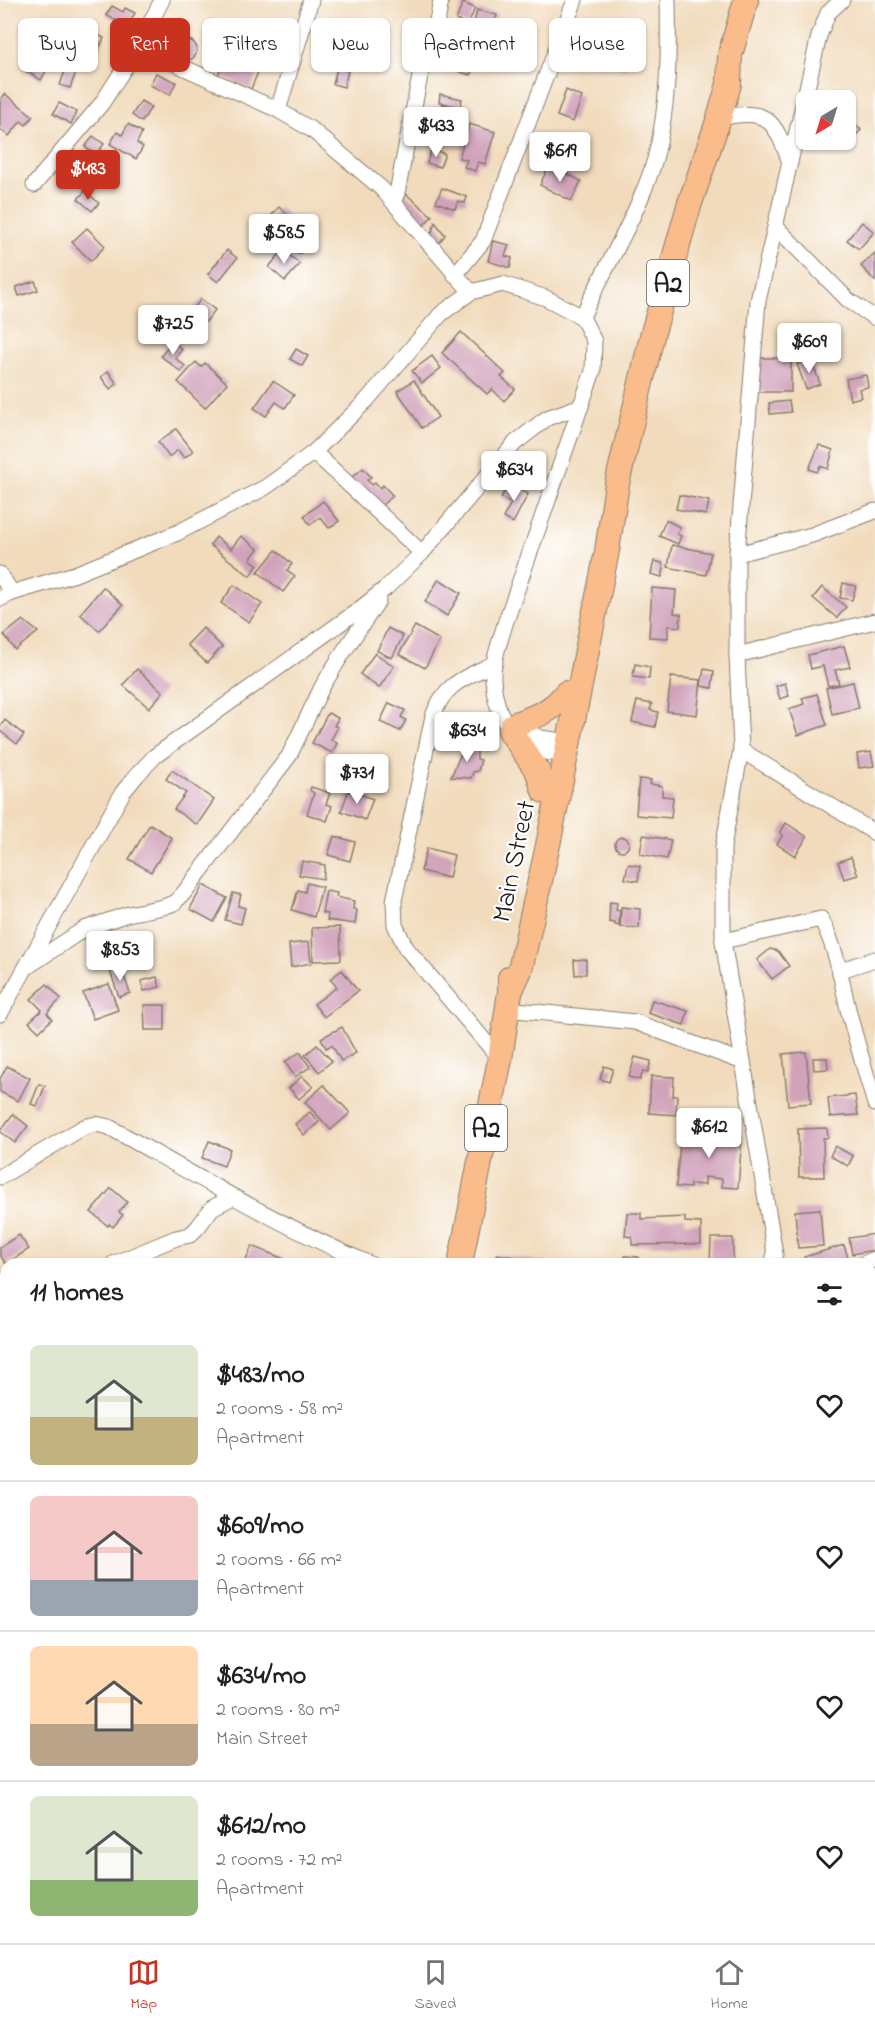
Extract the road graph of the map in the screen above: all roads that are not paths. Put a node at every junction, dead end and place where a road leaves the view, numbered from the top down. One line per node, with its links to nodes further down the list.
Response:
1 (162, 0): 9 (street)
2 (311, 0): 13 (street)
3 (441, 0): 17 (street)
4 (575, 0): 19 (street)
5 (668, 0): 21 (street)
6 (747, 0): 12 (highway, A2)
7 (763, 0): 12 (highway, A2)
8 (842, 0): 15 (street)
9 (153, 18)
10 (190, 70): 13 (street)
11 (122, 72): 16 (street)
12 (729, 84): 14 (highway, A2)
13 (278, 110): 17 (street)
14 (719, 118): 15 (street); 25 (highway, A2)
15 (790, 163): 18 (street)
16 (34, 185)
17 (395, 203): 19 (street)
18 (776, 227): 22 (street); 28 (street)
19 (455, 275): 20 (street)
20 (471, 292): 21 (street); 24 (street)
21 (582, 317): 23 (street)
22 (875, 318)
23 (581, 406): 27 (street); 34 (street)
24 (314, 452): 27 (street); 31 (street)
25 (617, 484): 35 (highway, A2); 37 (highway, A2)
26 (875, 511): 28 (street)
27 (422, 553): 30 (street)
28 (736, 554): 33 (street)
29 (0, 574): 31 (street)
30 (386, 588): 43 (street); 43 (street)
31 (6, 596)
32 (875, 621): 33 (street)
33 (737, 655): 38 (street)
34 (495, 663): 36 (street); 47 (street)
35 (566, 693): 36 (highway); 37 (highway, A2)
36 (508, 725): 37 (street); 39 (highway)
37 (561, 747): 39 (highway, Main Street / A2); 45 (highway, Main Street / A2)
38 (741, 750): 40 (street); 41 (street)
39 (544, 791): 45 (highway, Main Street / A2)
40 (875, 832)
41 (723, 941): 44 (street); 48 (street)
42 (875, 959): 44 (street)
43 (24, 969): 46 (street)
44 (841, 970): 49 (street)
45 (509, 1000): 47 (highway, Main Street / A2); 48 (street)
46 (0, 1014)
47 (500, 1059): 54 (highway, Main Street / A2)
48 (743, 1062): 55 (street)
49 (875, 1104)
50 (0, 1177): 51 (street)
51 (233, 1197): 52 (street); 53 (street)
52 (128, 1258)
53 (355, 1258)
54 (461, 1258)
55 (774, 1258)

